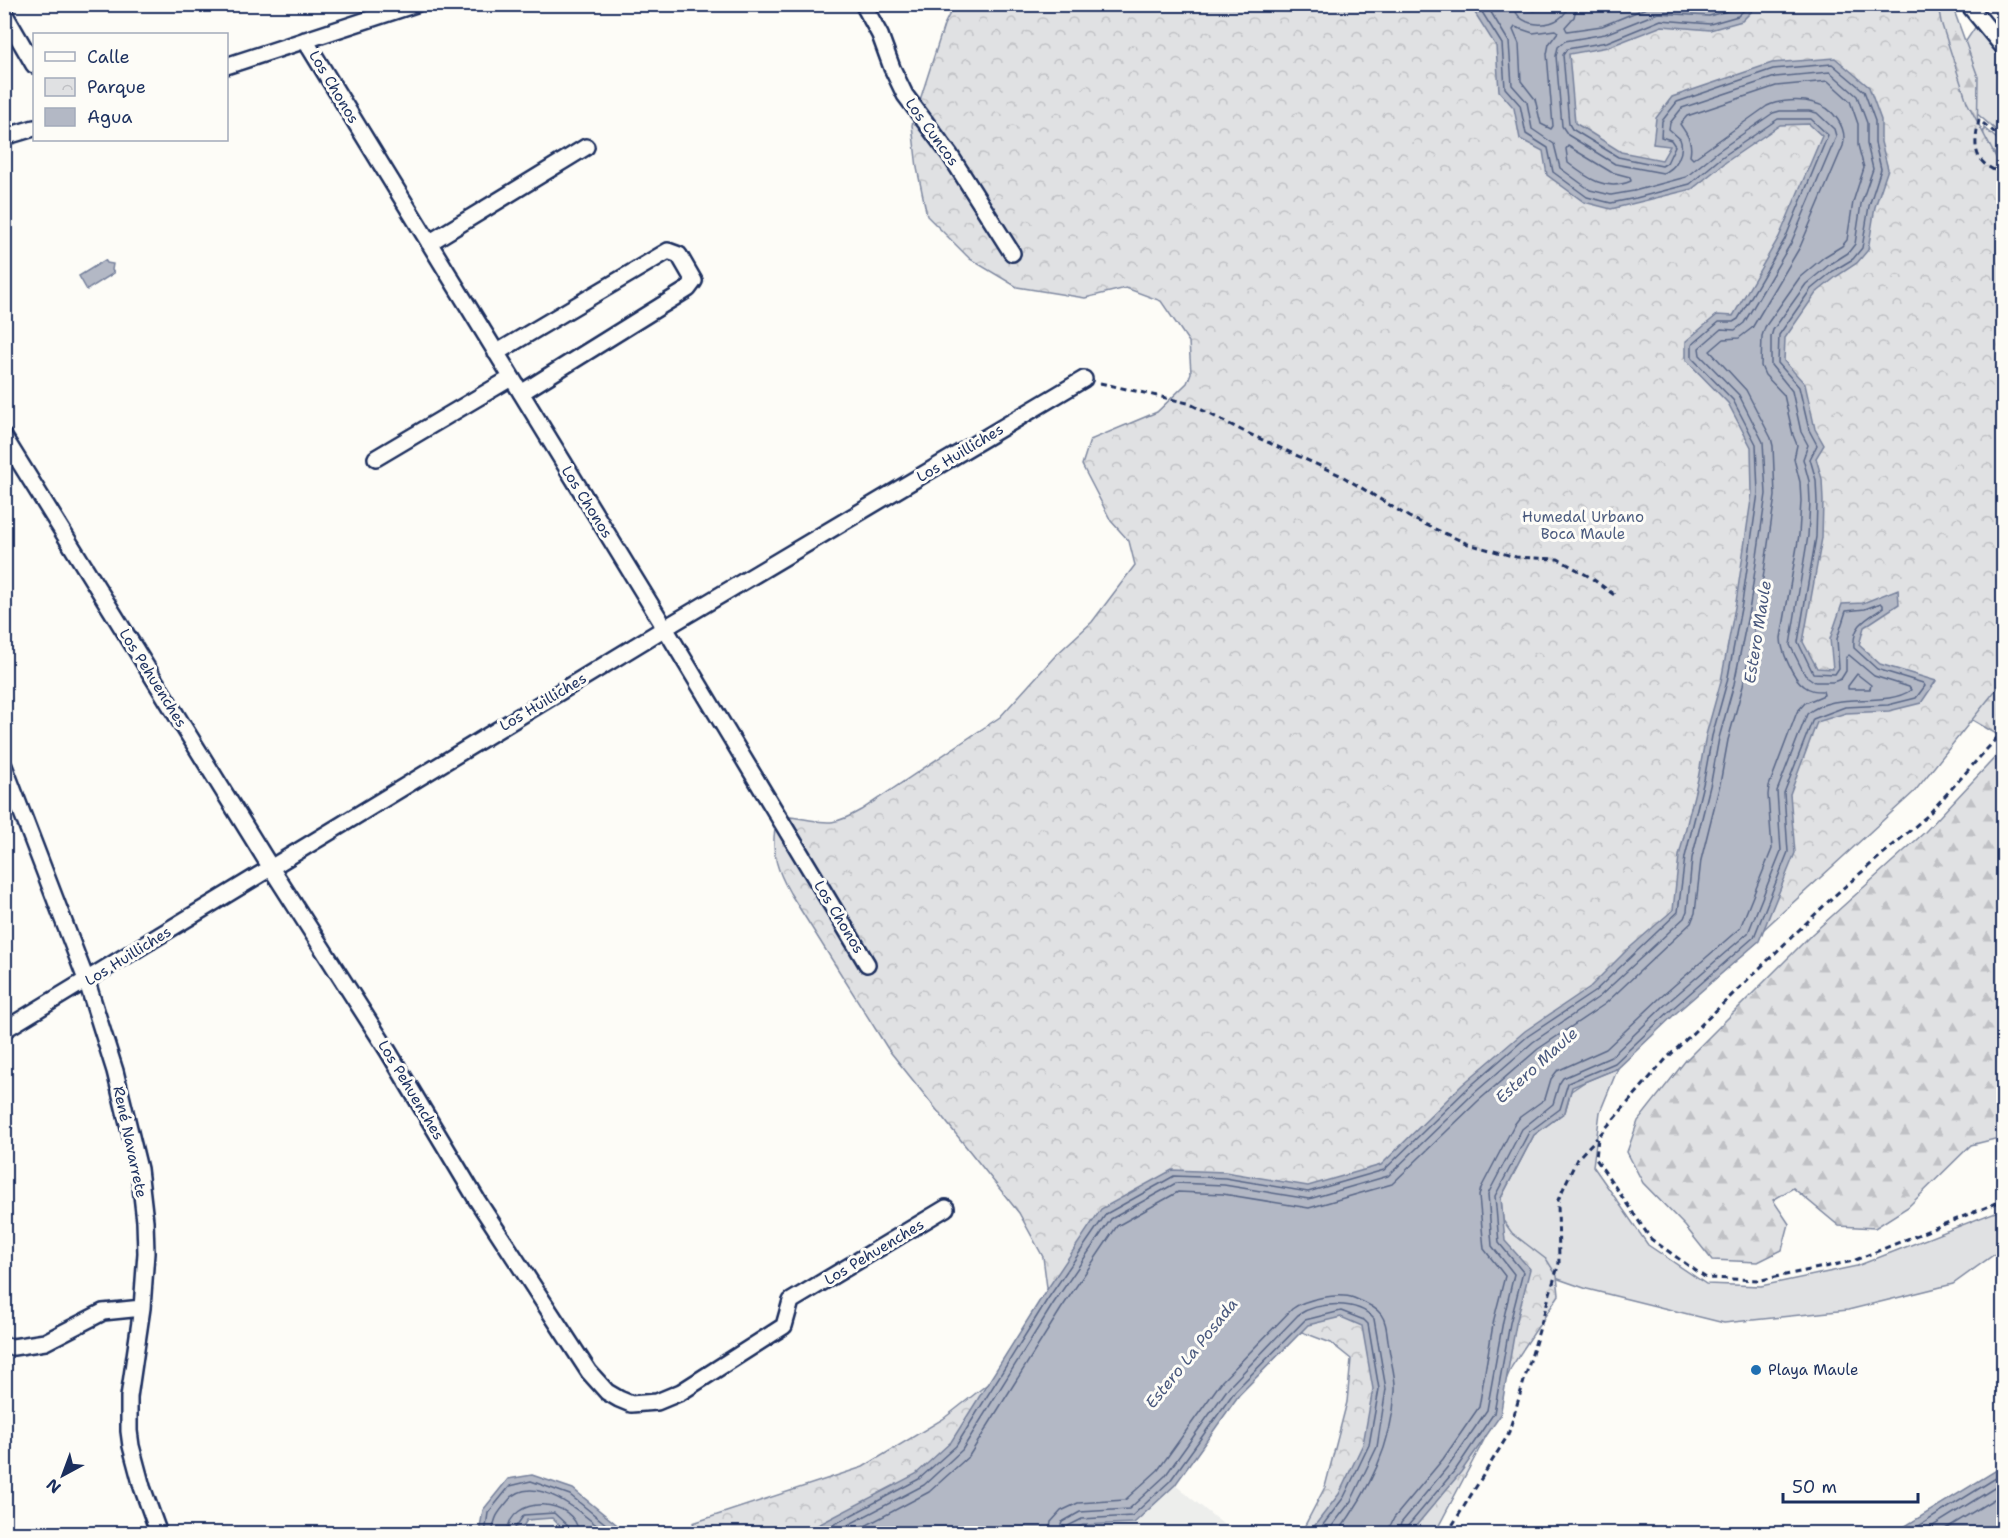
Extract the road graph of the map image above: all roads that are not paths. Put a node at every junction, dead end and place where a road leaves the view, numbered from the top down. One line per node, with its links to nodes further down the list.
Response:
1 (416, 4): 5 (street)
2 (863, 4): 13 (street, Los Cuncos)
3 (1968, 4): 6 (street)
4 (4, 13): 7 (street)
5 (305, 40): 8 (street); 12 (street, Los Chonos)
6 (2004, 48)
7 (33, 63)
8 (228, 65)
9 (33, 128): 10 (street)
10 (4, 137)
11 (586, 147): 12 (street)
12 (429, 243): 14 (street, Los Chonos)
13 (1012, 253)
14 (496, 353): 15 (street, Los Chonos); 17 (street)
15 (511, 378): 17 (street, Los Chonos); 19 (street)
16 (1084, 379): 20 (street, Los Huilliches)
17 (521, 393): 20 (street, Los Chonos)
18 (4, 437): 22 (street, Los Pehuenches)
19 (376, 458)
20 (665, 628): 22 (street, Los Huilliches); 23 (street, Los Chonos)
21 (4, 766): 24 (street, René Navarrete)
22 (271, 868): 24 (street, Los Huilliches); 26 (street, Los Pehuenches)
23 (867, 964)
24 (87, 982): 25 (street, Los Huilliches); 27 (street, René Navarrete)
25 (4, 1030)
26 (946, 1208)
27 (142, 1308): 28 (street); 29 (street, René Navarrete)
28 (9, 1347)
29 (159, 1533)

